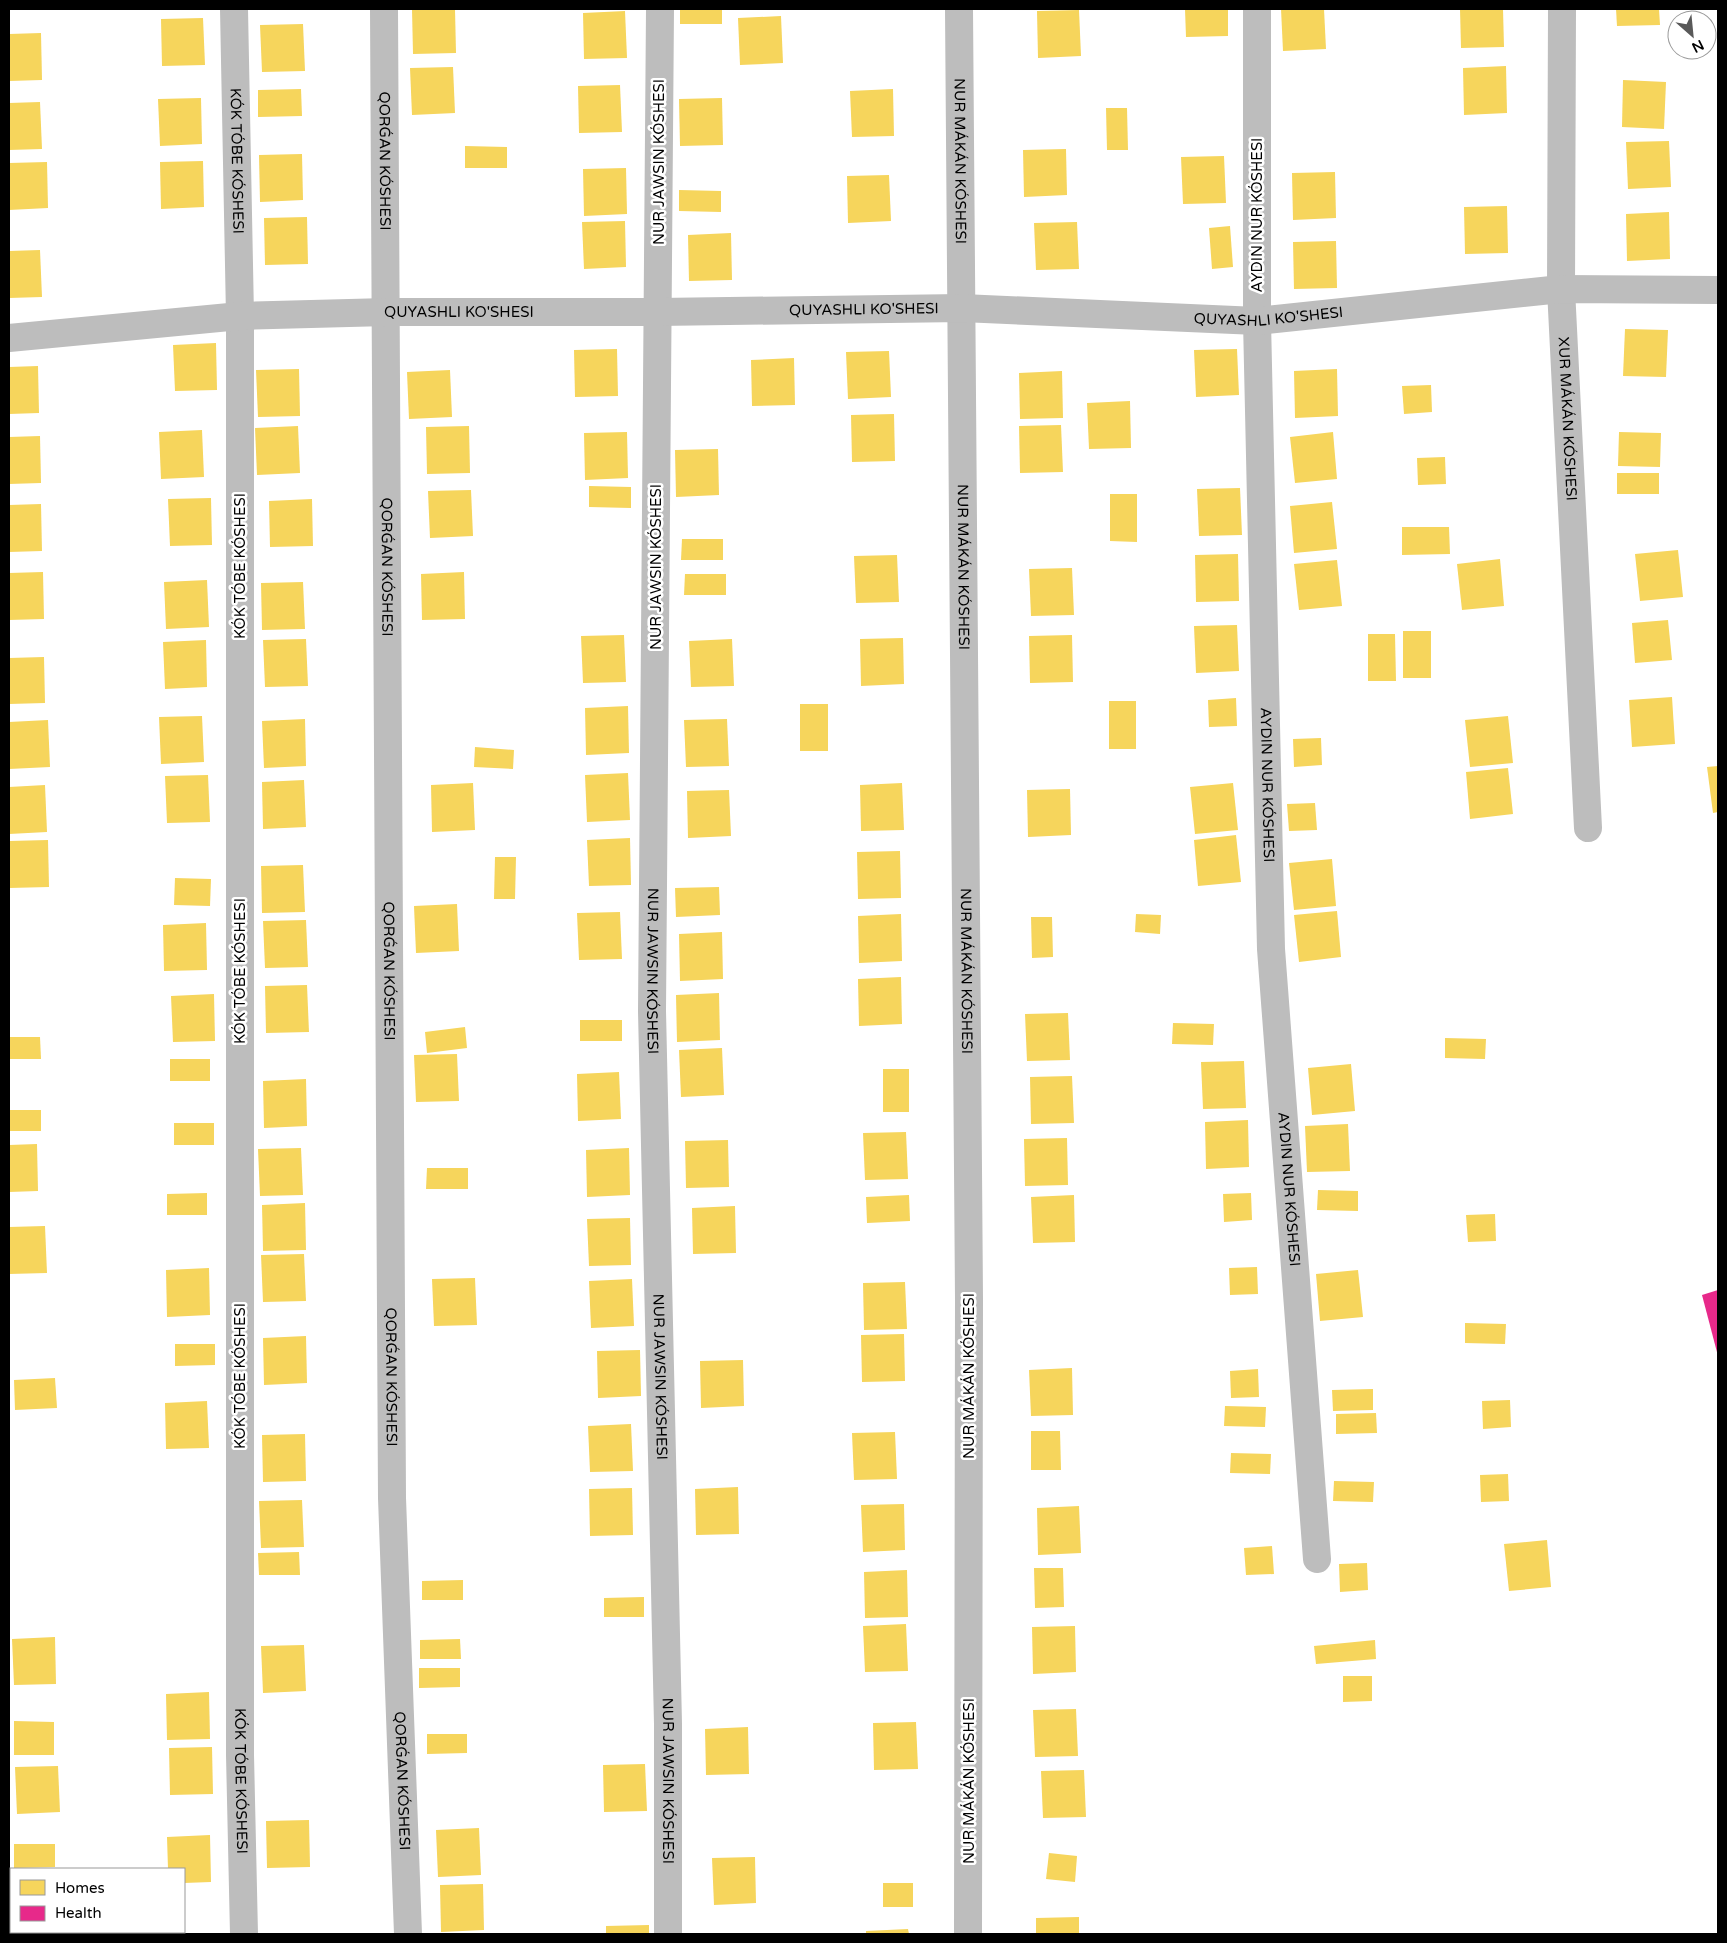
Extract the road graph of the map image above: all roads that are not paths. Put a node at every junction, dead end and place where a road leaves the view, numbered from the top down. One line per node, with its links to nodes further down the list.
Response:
1 (234, 9): 12 (street, KÓK TÓBE KÓSHESI)
2 (384, 9): 10 (street, QORǴAN KÓSHESI)
3 (660, 9): 11 (street)
4 (959, 9): 9 (street, NUR MÁKÁN KÓSHESI)
5 (1257, 9): 13 (street)
6 (1562, 9): 7 (street, XUR MÁKÁN KÓSHESI)
7 (1561, 289): 8 (street, QUYASHLI KO'SHESI); 13 (street, QUYASHLI KO'SHESI); 15 (street, XUR MÁKÁN KÓSHESI)
8 (1718, 290)
9 (962, 308): 11 (street, QUYASHLI KO'SHESI); 13 (street, QUYASHLI KO'SHESI); 20 (street, NUR MÁKÁN KÓSHESI)
10 (387, 312): 11 (street, QUYASHLI KO'SHESI); 12 (street, QUYASHLI KO'SHESI); 18 (street, QORǴAN KÓSHESI)
11 (658, 312): 19 (street)
12 (240, 316): 14 (street, QUYASHLI KO'SHESI); 17 (street, KÓK TÓBE KÓSHESI)
13 (1258, 321): 16 (street)
14 (9, 338)
15 (1588, 828)
16 (1317, 1559)
17 (244, 1934)
18 (408, 1934)
19 (668, 1934)
20 (968, 1934)

